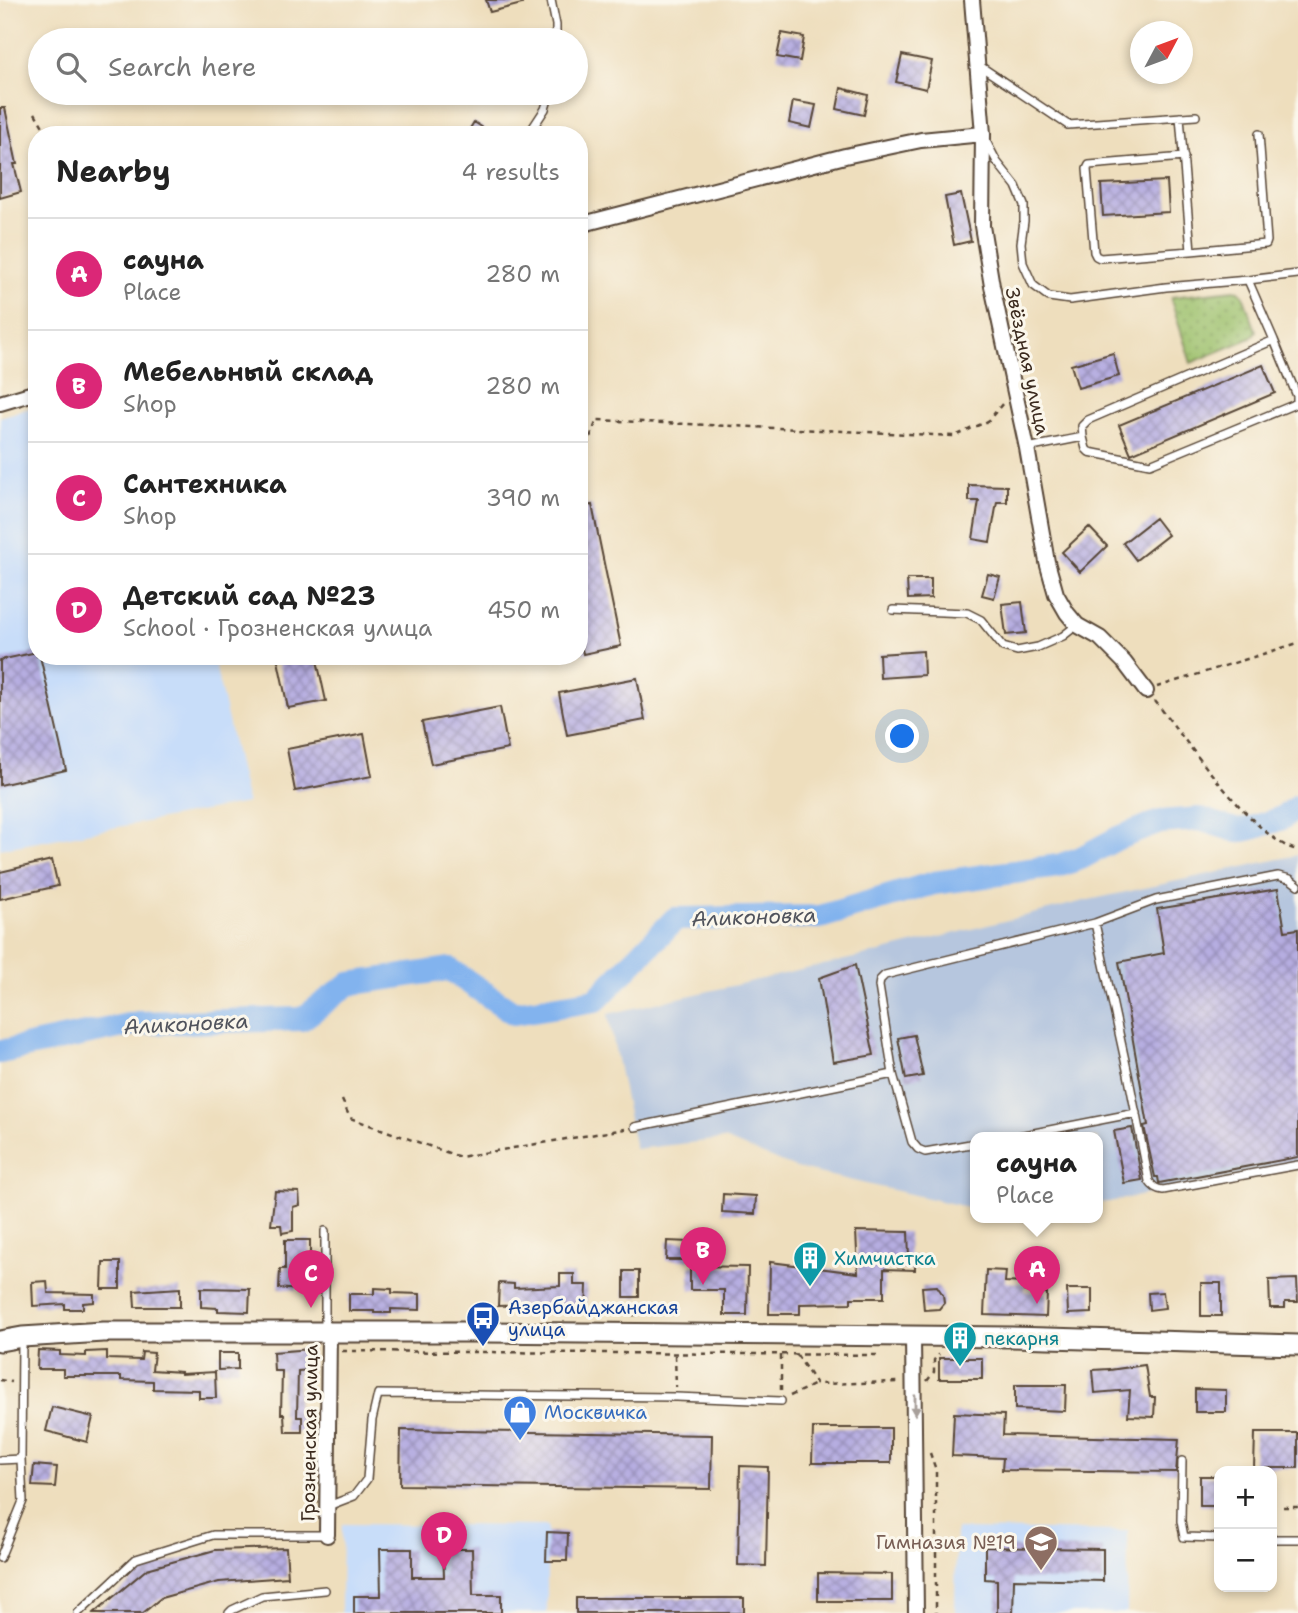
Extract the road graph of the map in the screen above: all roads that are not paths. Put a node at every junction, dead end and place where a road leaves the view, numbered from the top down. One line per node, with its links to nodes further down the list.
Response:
1 (551, 0): 3 (lane)
2 (972, 0): 4 (street, Звёздная улица)
3 (556, 28)
4 (977, 64): 7 (lane); 9 (street, Звёздная улица)
5 (546, 105): 8 (lane)
6 (1196, 116): 7 (lane)
7 (1180, 117): 11 (lane)
8 (534, 126)
9 (982, 134): 12 (street); 15 (lane); 20 (street, Звёздная улица)
10 (1259, 134): 13 (lane)
11 (1184, 157): 13 (lane); 13 (lane)
12 (588, 223)
13 (1192, 251)
14 (1298, 274): 15 (lane)
15 (1248, 279): 16 (lane)
16 (1274, 340): 19 (lane); 19 (lane)
17 (28, 395): 18 (street)
18 (0, 403)
19 (1083, 436): 20 (lane)
20 (1027, 448): 22 (street, Звёздная улица)
21 (893, 611): 22 (lane)
22 (1077, 625): 23 (street, Звёздная улица)
23 (1146, 691)
24 (1298, 885): 25 (lane)
25 (1095, 923): 26 (lane); 27 (lane)
26 (893, 1074): 28 (lane); 30 (lane)
27 (1136, 1113): 29 (lane); 31 (lane)
28 (635, 1127)
29 (1038, 1132)
30 (970, 1144)
31 (1298, 1165)
32 (325, 1231): 35 (lane)
33 (913, 1336): 35 (main road); 37 (main road); 51 (street, one-way to 51)
34 (22, 1337): 35 (main road); 36 (main road); 39 (lane)
35 (328, 1338): 42 (street, Грозненская улица)
36 (0, 1341)
37 (1298, 1345)
38 (780, 1401): 42 (lane)
39 (21, 1459): 40 (lane); 47 (lane)
40 (0, 1460)
41 (1182, 1461): 44 (lane)
42 (328, 1506): 43 (street, Грозненская улица)
43 (327, 1535): 49 (lane)
44 (1214, 1538)
45 (1277, 1539): 46 (lane)
46 (1298, 1539)
47 (0, 1558)
48 (325, 1590): 50 (lane)
49 (78, 1613)
50 (229, 1613)
51 (916, 1613)

